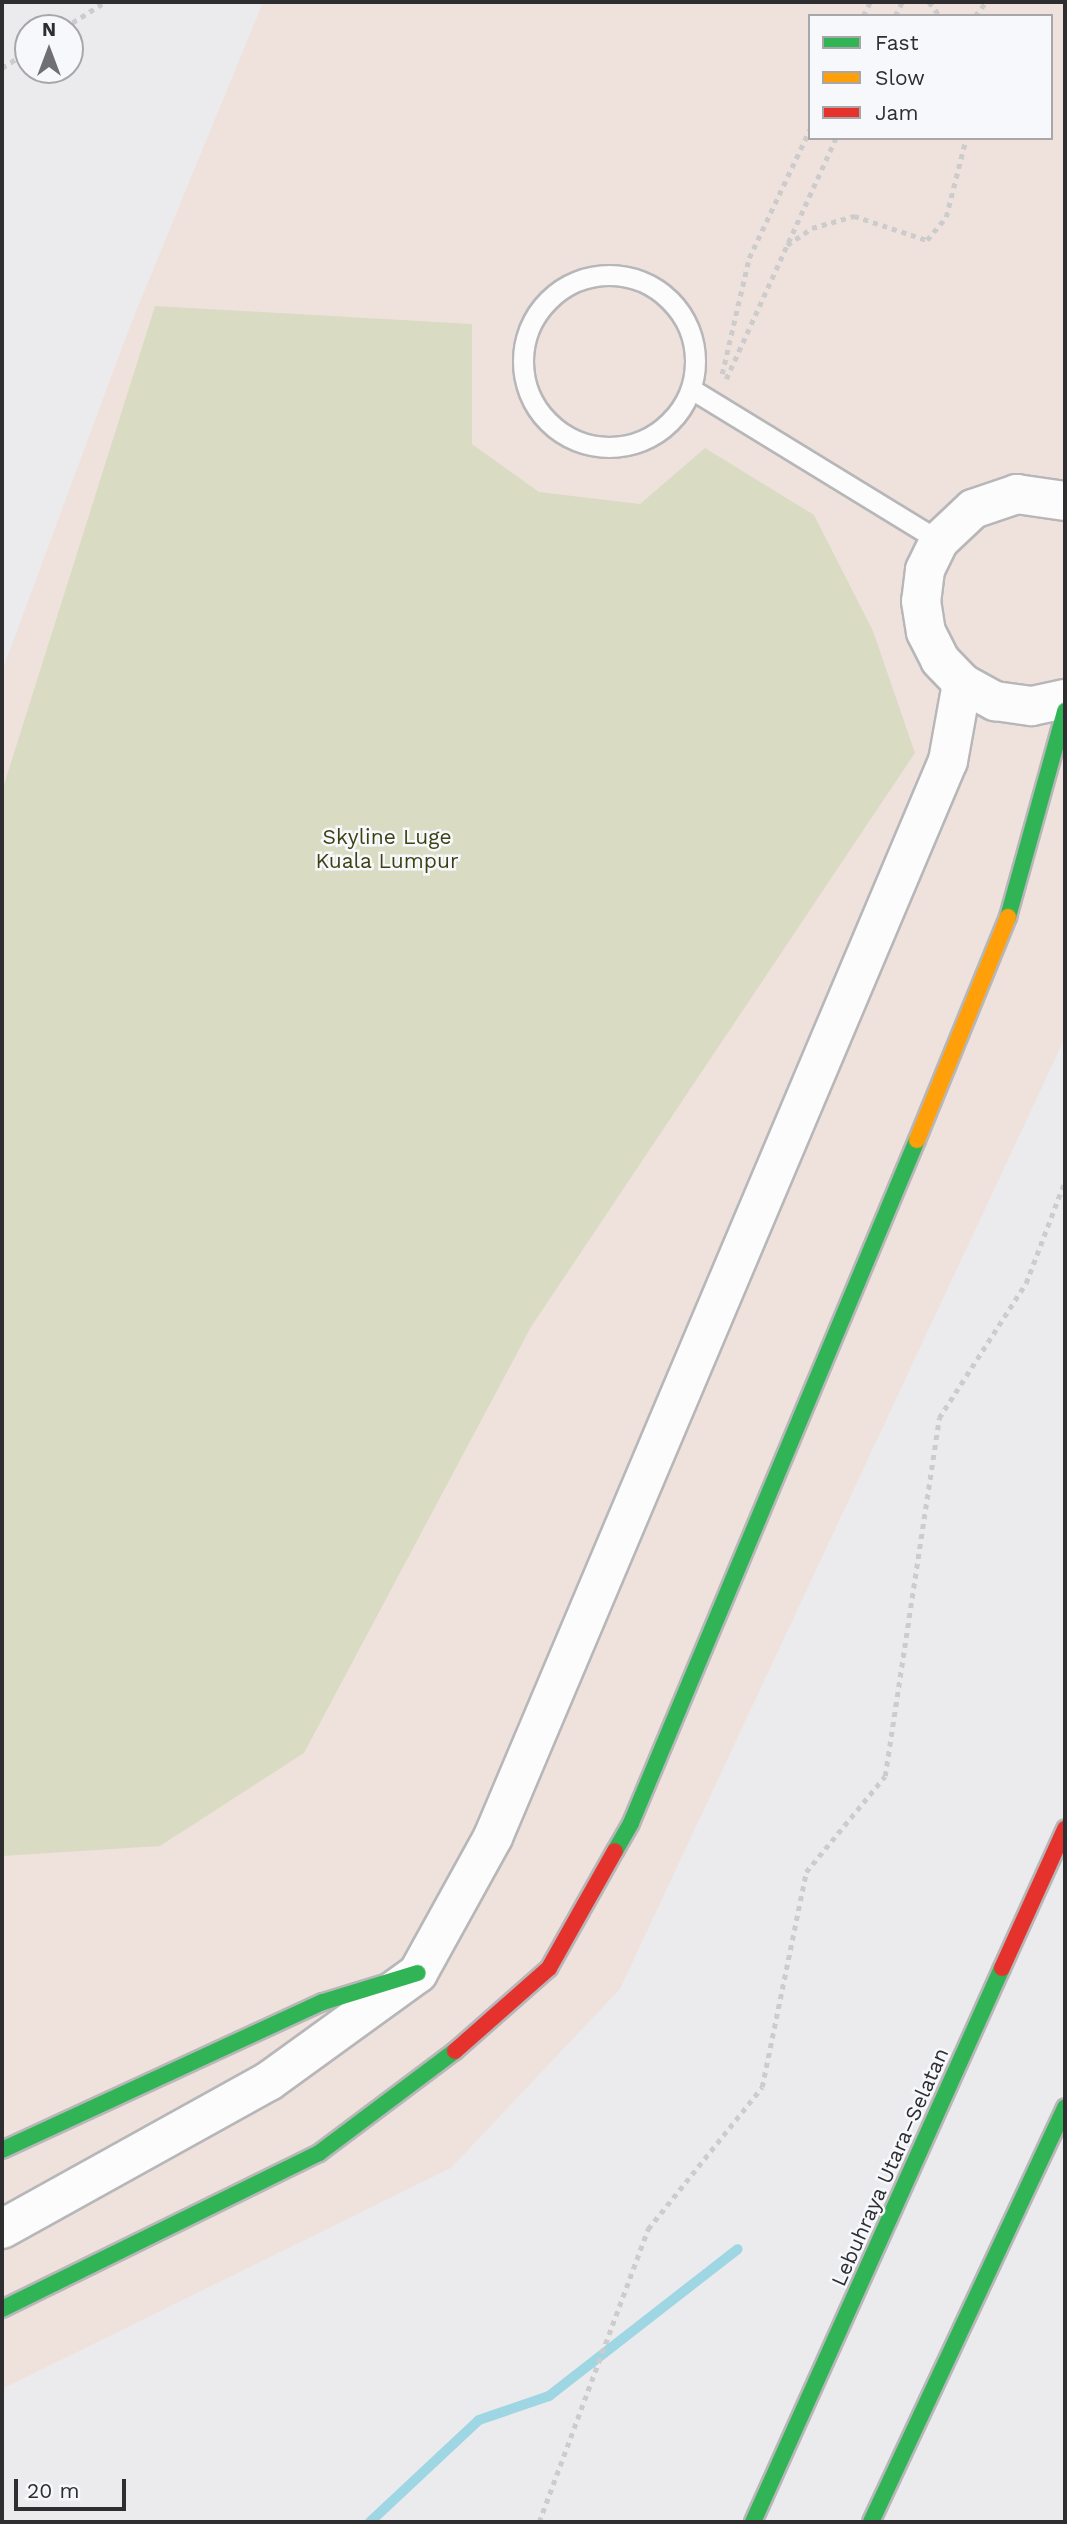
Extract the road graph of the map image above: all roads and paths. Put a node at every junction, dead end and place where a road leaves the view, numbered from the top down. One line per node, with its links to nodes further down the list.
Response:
1 (105, 2): 2 (path)
2 (84, 15)
3 (808, 133): 8 (path)
4 (835, 140): 6 (path)
5 (965, 140): 6 (path)
6 (785, 246): 8 (path)
7 (693, 390): 7 (lane); 8 (lane)
8 (714, 405): 10 (lane)
9 (1065, 499): 10 (street)
10 (939, 541): 11 (street)
11 (961, 684): 12 (street); 16 (street)
12 (1065, 699)
13 (1065, 711): 20 (main road)
14 (1065, 1181): 21 (path)
15 (1065, 1829): 22 (main road, Lebuhraya Utara–Selatan)
16 (418, 1973): 18 (main road); 19 (street)
17 (1065, 2107): 23 (main road)
18 (2, 2150)
19 (2, 2229)
20 (2, 2309)
21 (539, 2522)
22 (753, 2522)
23 (871, 2522)

